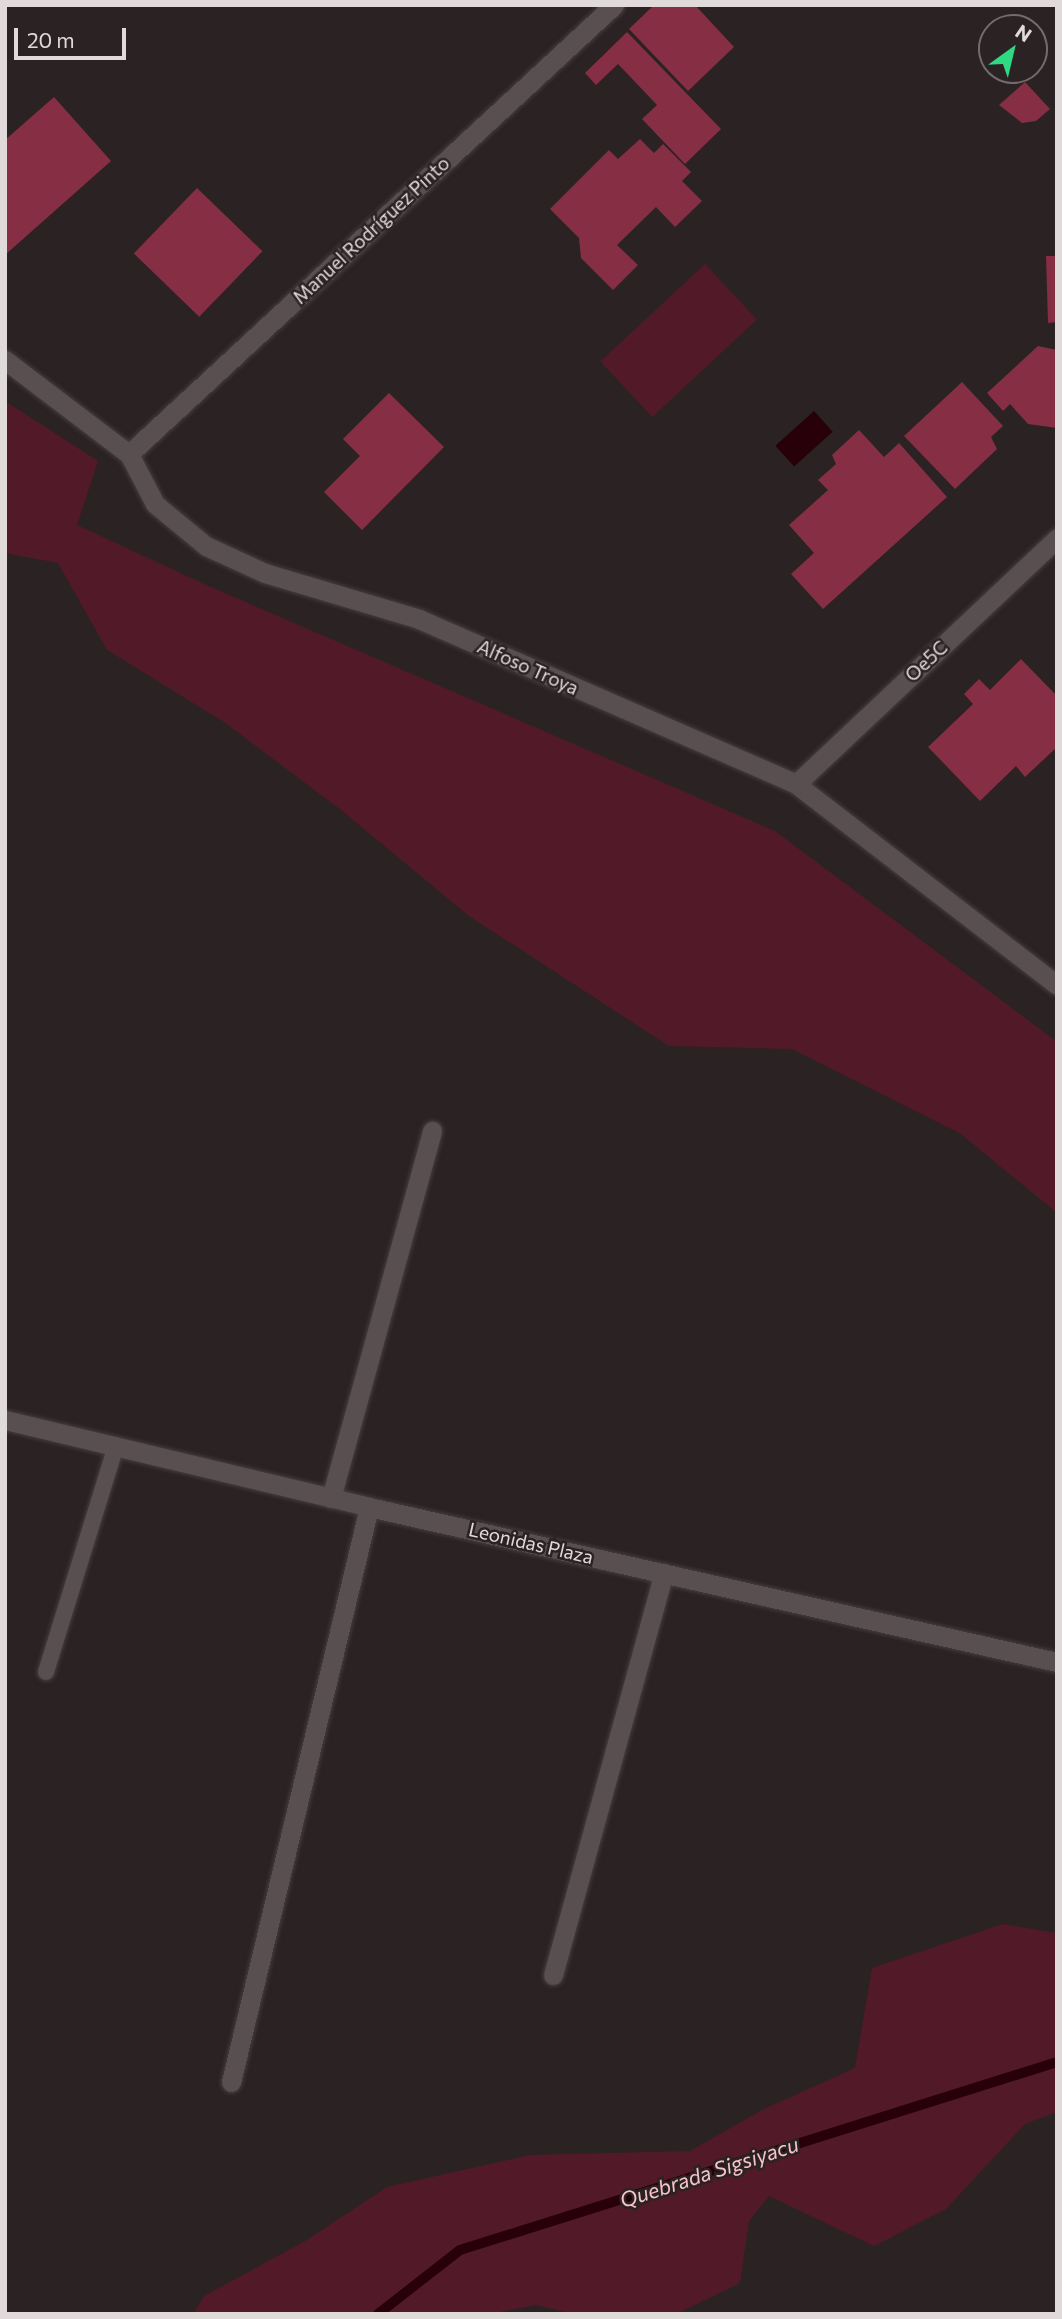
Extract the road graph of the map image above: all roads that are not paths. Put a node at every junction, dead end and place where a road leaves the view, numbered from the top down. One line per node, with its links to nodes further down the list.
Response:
1 (614, 5): 3 (street, Manuel Rodríguez Pinto)
2 (5, 360): 3 (street, Alfoso Troya)
3 (129, 454): 5 (street, Alfoso Troya)
4 (1057, 538): 5 (street, Oe5C)
5 (796, 784): 6 (street, Alfoso Troya)
6 (1057, 985)
7 (432, 1131): 10 (street)
8 (5, 1420): 9 (street, Leonidas Plaza)
9 (116, 1446): 10 (street, Leonidas Plaza); 14 (lane)
10 (331, 1498): 11 (street, Leonidas Plaza)
11 (369, 1507): 12 (street, Leonidas Plaza); 16 (street)
12 (664, 1573): 13 (street, Leonidas Plaza); 15 (street)
13 (1057, 1662)
14 (46, 1672)
15 (553, 1975)
16 (231, 2082)

